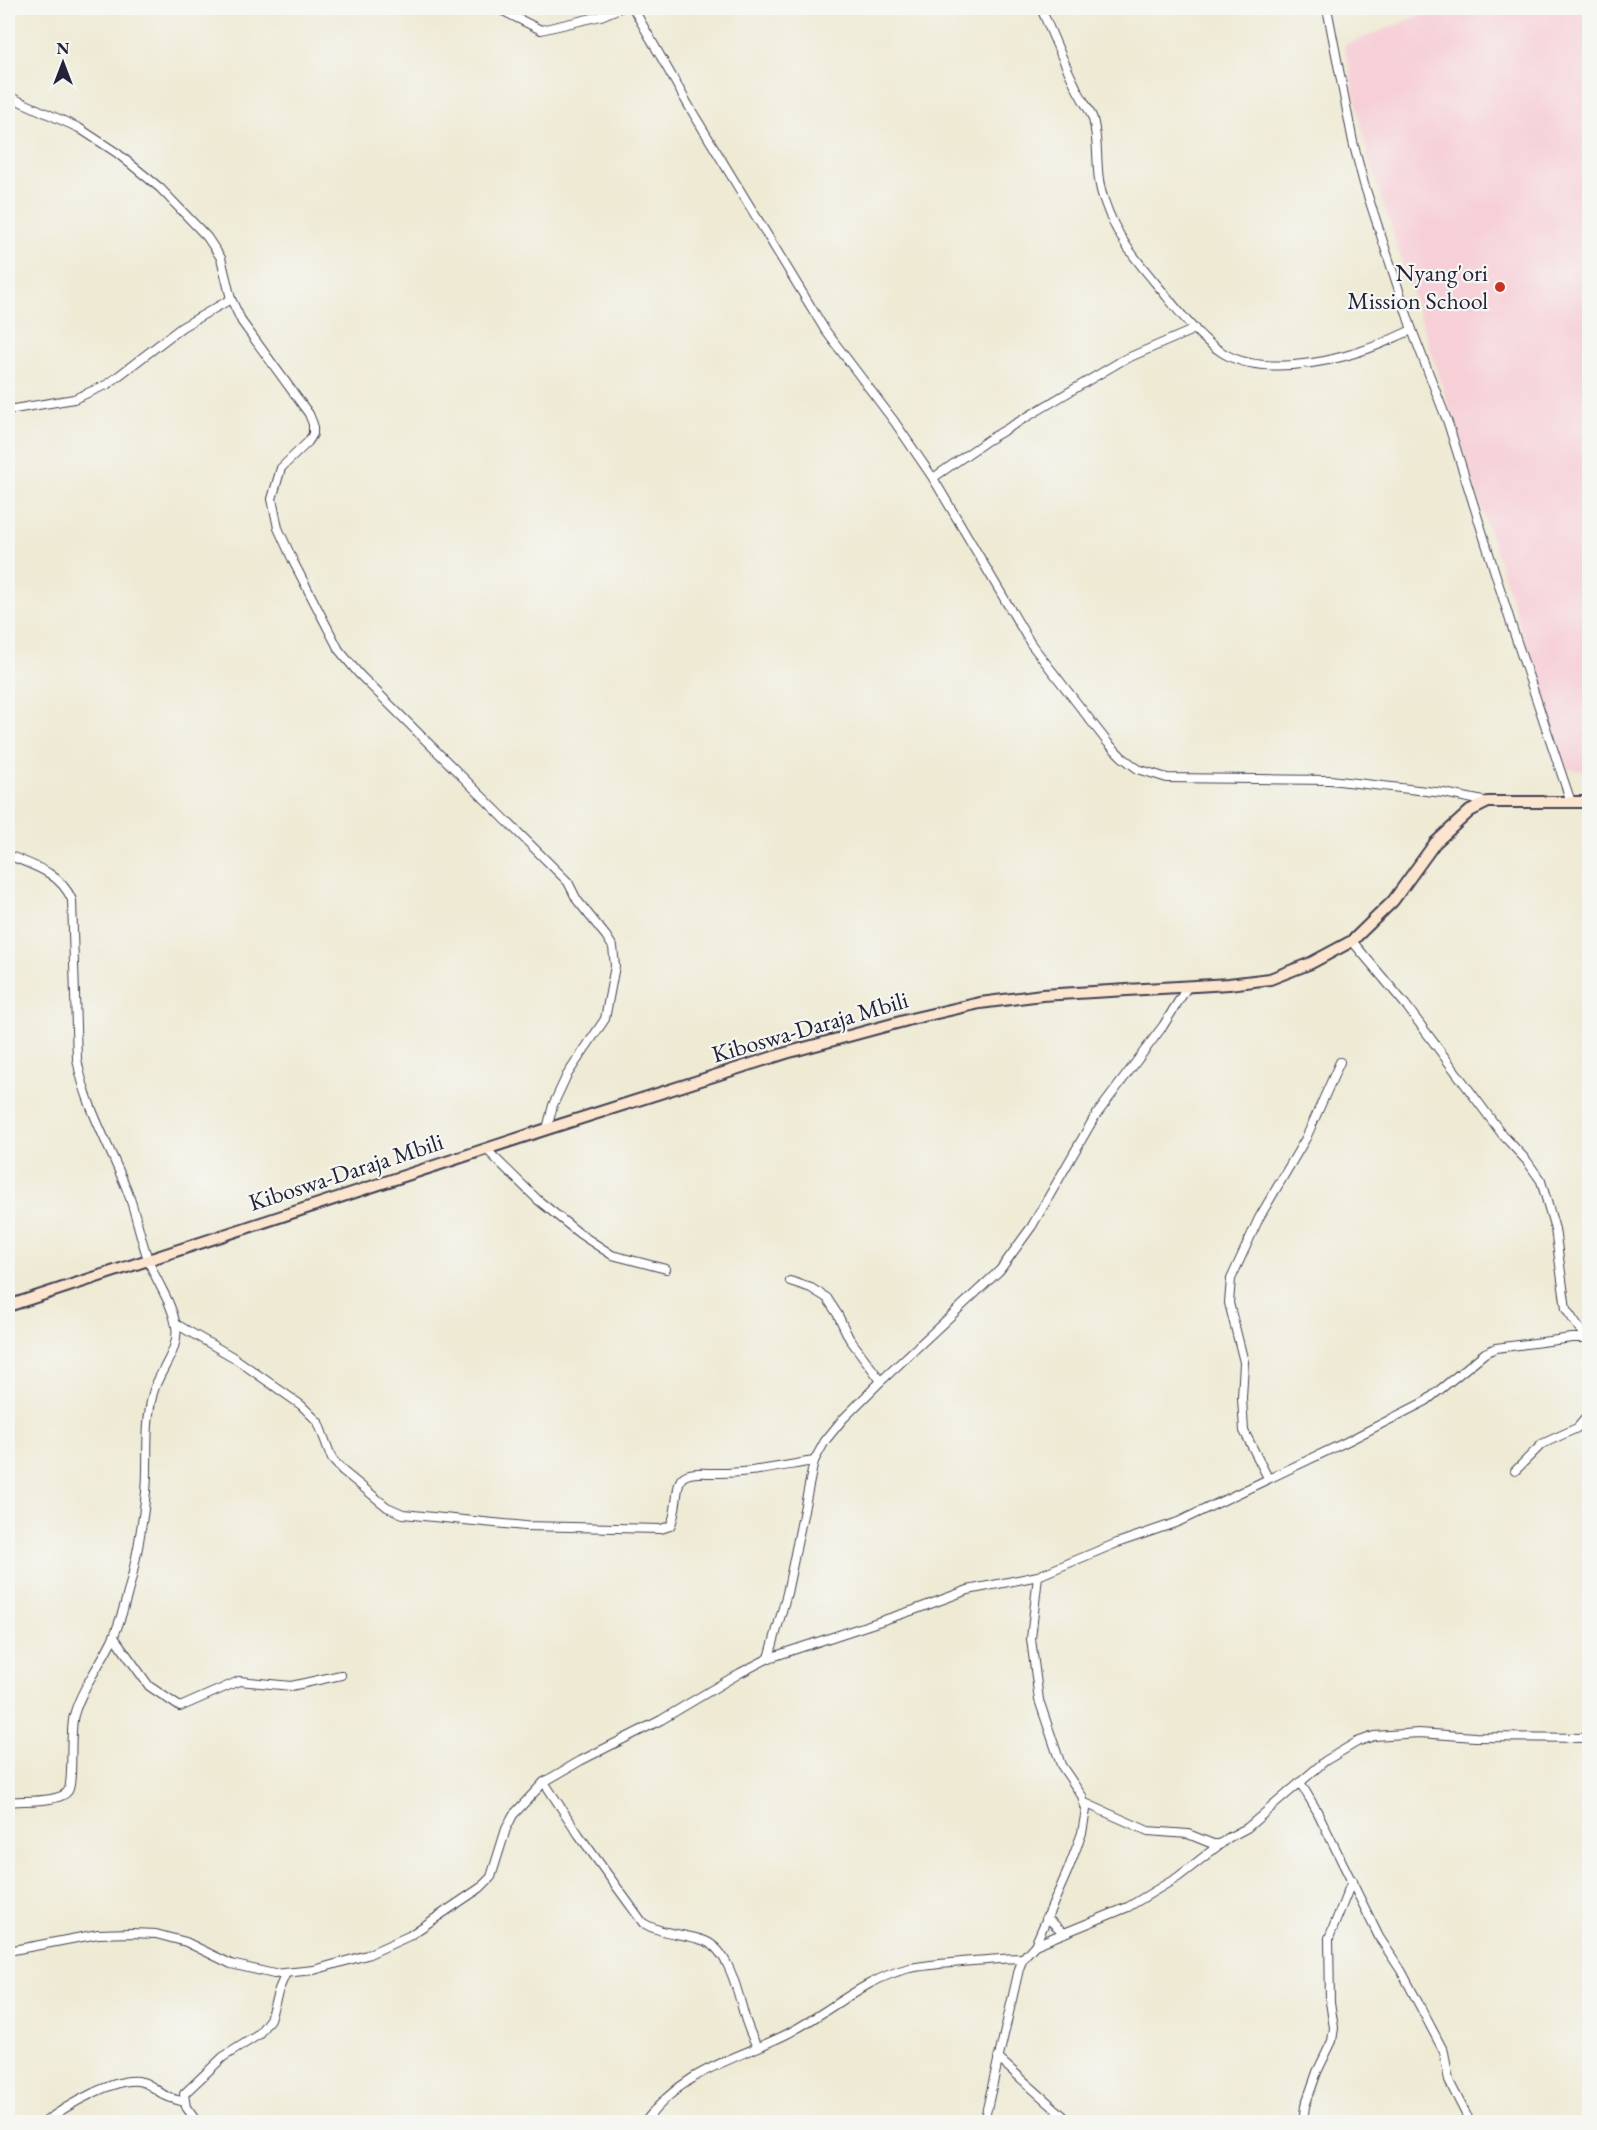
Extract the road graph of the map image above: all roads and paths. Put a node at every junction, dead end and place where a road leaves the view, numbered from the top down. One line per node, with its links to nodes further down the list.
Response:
1 (497, 8): 2 (street)
2 (620, 8)
3 (633, 8): 11 (street)
4 (1041, 8): 8 (street)
5 (1327, 8): 9 (street)
6 (8, 96): 7 (street)
7 (231, 299): 10 (street); 19 (street)
8 (1195, 329): 9 (street); 11 (street)
9 (1412, 330): 13 (street)
10 (8, 410)
11 (933, 478): 12 (street)
12 (1488, 802): 13 (main road); 16 (main road, Kiboswa-Daraja Mbili)
13 (1571, 802): 14 (main road)
14 (1590, 802)
15 (8, 855): 21 (street)
16 (1352, 941): 17 (main road, Kiboswa-Daraja Mbili); 26 (street)
17 (1188, 986): 19 (main road, Kiboswa-Daraja Mbili); 27 (street)
18 (1340, 1062): 31 (street)
19 (547, 1129): 20 (main road, Kiboswa-Daraja Mbili)
20 (485, 1149): 21 (main road, Kiboswa-Daraja Mbili); 22 (street)
21 (148, 1260): 24 (main road, Kiboswa-Daraja Mbili); 25 (street)
22 (666, 1269)
23 (790, 1281): 27 (street)
24 (8, 1306)
25 (176, 1324): 29 (street); 33 (street)
26 (1587, 1338): 31 (street)
27 (881, 1381): 29 (street)
28 (1590, 1413): 30 (street)
29 (814, 1461): 34 (street)
30 (1515, 1471)
31 (1268, 1478): 32 (street)
32 (1038, 1576): 34 (street); 40 (street)
33 (114, 1637): 35 (street); 39 (street)
34 (769, 1658): 37 (street)
35 (341, 1675)
36 (1590, 1738): 38 (street)
37 (544, 1782): 48 (street); 49 (street)
38 (1300, 1782): 41 (street); 42 (street)
39 (8, 1802)
40 (1085, 1803): 41 (street); 43 (street)
41 (1221, 1844): 44 (street)
42 (1352, 1881): 57 (street); 58 (street)
43 (1046, 1917): 44 (street); 45 (street)
44 (1064, 1933): 45 (street)
45 (1035, 1945): 47 (street)
46 (8, 1951): 48 (street)
47 (1023, 1958): 49 (street); 50 (street)
48 (286, 1973): 51 (street)
49 (757, 2047): 54 (street)
50 (998, 2058): 55 (street); 56 (street)
51 (184, 2102): 52 (street); 53 (street)
52 (45, 2122)
53 (197, 2122)
54 (645, 2122)
55 (984, 2122)
56 (1070, 2122)
57 (1303, 2122)
58 (1470, 2122)

